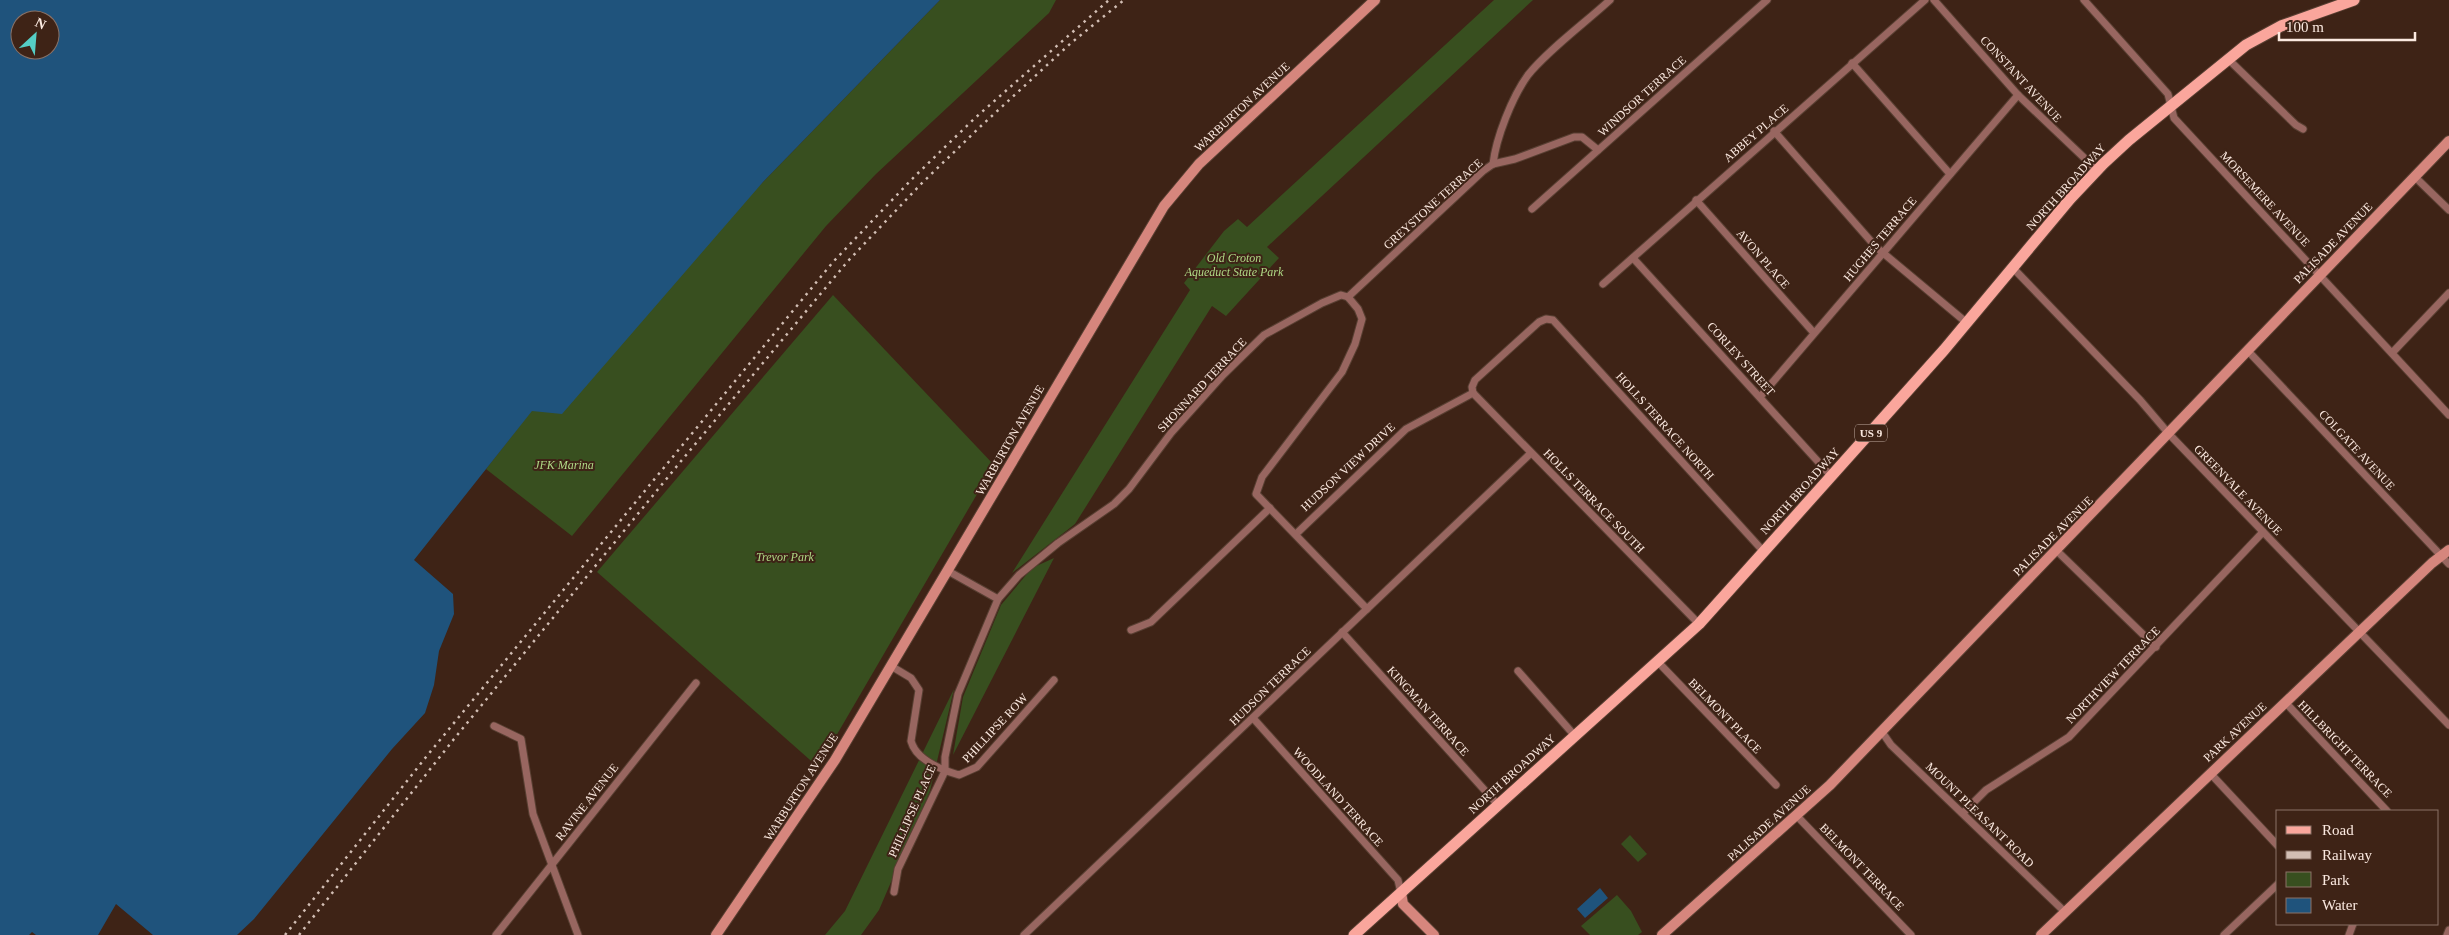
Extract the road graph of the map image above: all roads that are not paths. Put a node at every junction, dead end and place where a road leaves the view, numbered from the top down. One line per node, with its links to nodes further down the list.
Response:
1 (1375, 0): 47 (street, WARBURTON AVENUE)
2 (1610, 0): 16 (street)
3 (1767, 0): 15 (street, WINDSOR TERRACE)
4 (1925, 0): 9 (street, ABBEY PLACE)
5 (1934, 0): 10 (street, CONSTANT AVENUE)
6 (2084, 0): 11 (street, MORSEMERE AVENUE)
7 (2354, 0): 8 (main road, NORTH BROADWAY / US 9)
8 (2228, 59): 11 (main road, NORTH BROADWAY / US 9); 12 (street)
9 (1852, 63): 13 (street, ABBEY PLACE); 18 (street)
10 (2018, 95): 17 (street, CONSTANT AVENUE); 18 (street, HUGHES TERRACE)
11 (2171, 106): 17 (main road, NORTH BROADWAY / US 9); 26 (street, MORSEMERE AVENUE)
12 (2304, 129)
13 (1774, 132): 20 (street, ABBEY PLACE); 23 (street)
14 (2449, 141): 19 (street, PALISADE AVENUE)
15 (1598, 150): 16 (street, GREYSTONE TERRACE); 21 (street, WINDSOR TERRACE)
16 (1493, 164): 29 (street, GREYSTONE TERRACE)
17 (2097, 170): 25 (main road, NORTH BROADWAY / US 9)
18 (1950, 174): 23 (street, HUGHES TERRACE)
19 (2415, 177): 22 (street); 26 (street, PALISADE AVENUE)
20 (1696, 200): 24 (street, ABBEY PLACE); 31 (street, AVON PLACE)
21 (1532, 209)
22 (2449, 210)
23 (1883, 252): 30 (street); 31 (street, HUGHES TERRACE)
24 (1633, 258): 27 (street, ABBEY PLACE); 35 (street, CORLEY STREET)
25 (2013, 268): 30 (main road, NORTH BROADWAY / US 9); 37 (street, GREENVALE AVENUE)
26 (2320, 275): 32 (street, PALISADE AVENUE); 33 (street, MORSEMERE AVENUE)
27 (1603, 284)
28 (2449, 293): 33 (street)
29 (1348, 297): 40 (street); 48 (street, SHONNARD TERRACE)
30 (1967, 324): 39 (main road, NORTH BROADWAY / US 9)
31 (1814, 333): 35 (street, HUGHES TERRACE)
32 (2248, 350): 37 (street, PALISADE AVENUE); 45 (street, COLGATE AVENUE)
33 (2392, 353): 36 (street, MORSEMERE AVENUE)
34 (1473, 393): 38 (street, HOLLS TERRACE SOUTH); 42 (street, HUDSON VIEW DRIVE); 44 (street, HOLLS TERRACE NORTH)
35 (1760, 397): 39 (street, CORLEY STREET)
36 (2449, 415)
37 (2169, 434): 41 (street, GREENVALE AVENUE); 43 (street, PALISADE AVENUE)
38 (1531, 453): 49 (street, HUDSON TERRACE); 50 (street, HOLLS TERRACE SOUTH)
39 (1832, 477): 44 (main road, NORTH BROADWAY / US 9)
40 (1270, 508): 42 (street); 51 (street)
41 (2263, 532): 52 (street, GREENVALE AVENUE); 54 (street, NORTHVIEW TERRACE)
42 (1296, 534): 49 (street)
43 (2056, 550): 54 (street); 64 (street, PALISADE AVENUE)
44 (1764, 552): 50 (main road, NORTH BROADWAY / US 9)
45 (2445, 552): 46 (street, COLGATE AVENUE); 52 (street, PARK AVENUE)
46 (2449, 564)
47 (948, 571): 48 (street); 56 (street, WARBURTON AVENUE)
48 (998, 599): 66 (street, PHILLIPSE PLACE)
49 (1367, 608): 53 (street, HUDSON TERRACE)
50 (1699, 624): 55 (main road, NORTH BROADWAY / US 9)
51 (1131, 630)
52 (2360, 631): 60 (street, PARK AVENUE); 62 (street, GREENVALE AVENUE)
53 (1342, 632): 61 (street, HUDSON TERRACE); 69 (street, KINGMAN TERRACE)
54 (2156, 647): 71 (street, NORTHVIEW TERRACE)
55 (1658, 662): 65 (main road, NORTH BROADWAY / US 9); 68 (street, BELMONT PLACE)
56 (891, 666): 66 (street); 83 (street, WARBURTON AVENUE)
57 (1518, 671): 65 (street)
58 (1054, 680): 66 (street, PHILLIPSE ROW)
59 (696, 683): 74 (street, RAVINE AVENUE)
60 (2285, 702): 67 (street, PARK AVENUE); 70 (street, HILLBRIGHT TERRACE)
61 (1253, 718): 77 (street, WOODLAND TERRACE); 84 (street, HUDSON TERRACE)
62 (2449, 725)
63 (494, 726): 74 (street)
64 (1882, 732): 71 (street, MOUNT PLEASANT ROAD); 72 (street, PALISADE AVENUE)
65 (1575, 736): 69 (main road, NORTH BROADWAY / US 9)
66 (945, 771): 76 (street, PHILLIPSE PLACE)
67 (2210, 774): 73 (street); 78 (street, PARK AVENUE)
68 (1776, 785)
69 (1498, 805): 77 (main road, NORTH BROADWAY / US 9)
70 (2386, 810)
71 (1962, 813): 78 (street, MOUNT PLEASANT ROAD)
72 (1796, 815): 87 (street, PALISADE AVENUE); 88 (street, BELMONT TERRACE)
73 (2276, 844)
74 (553, 863): 81 (street, RAVINE AVENUE); 82 (street)
75 (2276, 886): 80 (street)
76 (894, 892)
77 (1401, 893): 85 (main road, NORTH BROADWAY / US 9); 86 (street)
78 (2065, 912): 89 (street, PARK AVENUE)
79 (2449, 930): 90 (street)
80 (2227, 934)
81 (496, 935)
82 (578, 935)
83 (716, 935)
84 (1024, 935)
85 (1354, 935)
86 (1434, 935)
87 (1662, 935)
88 (1911, 935)
89 (2041, 935)
90 (2447, 935)

